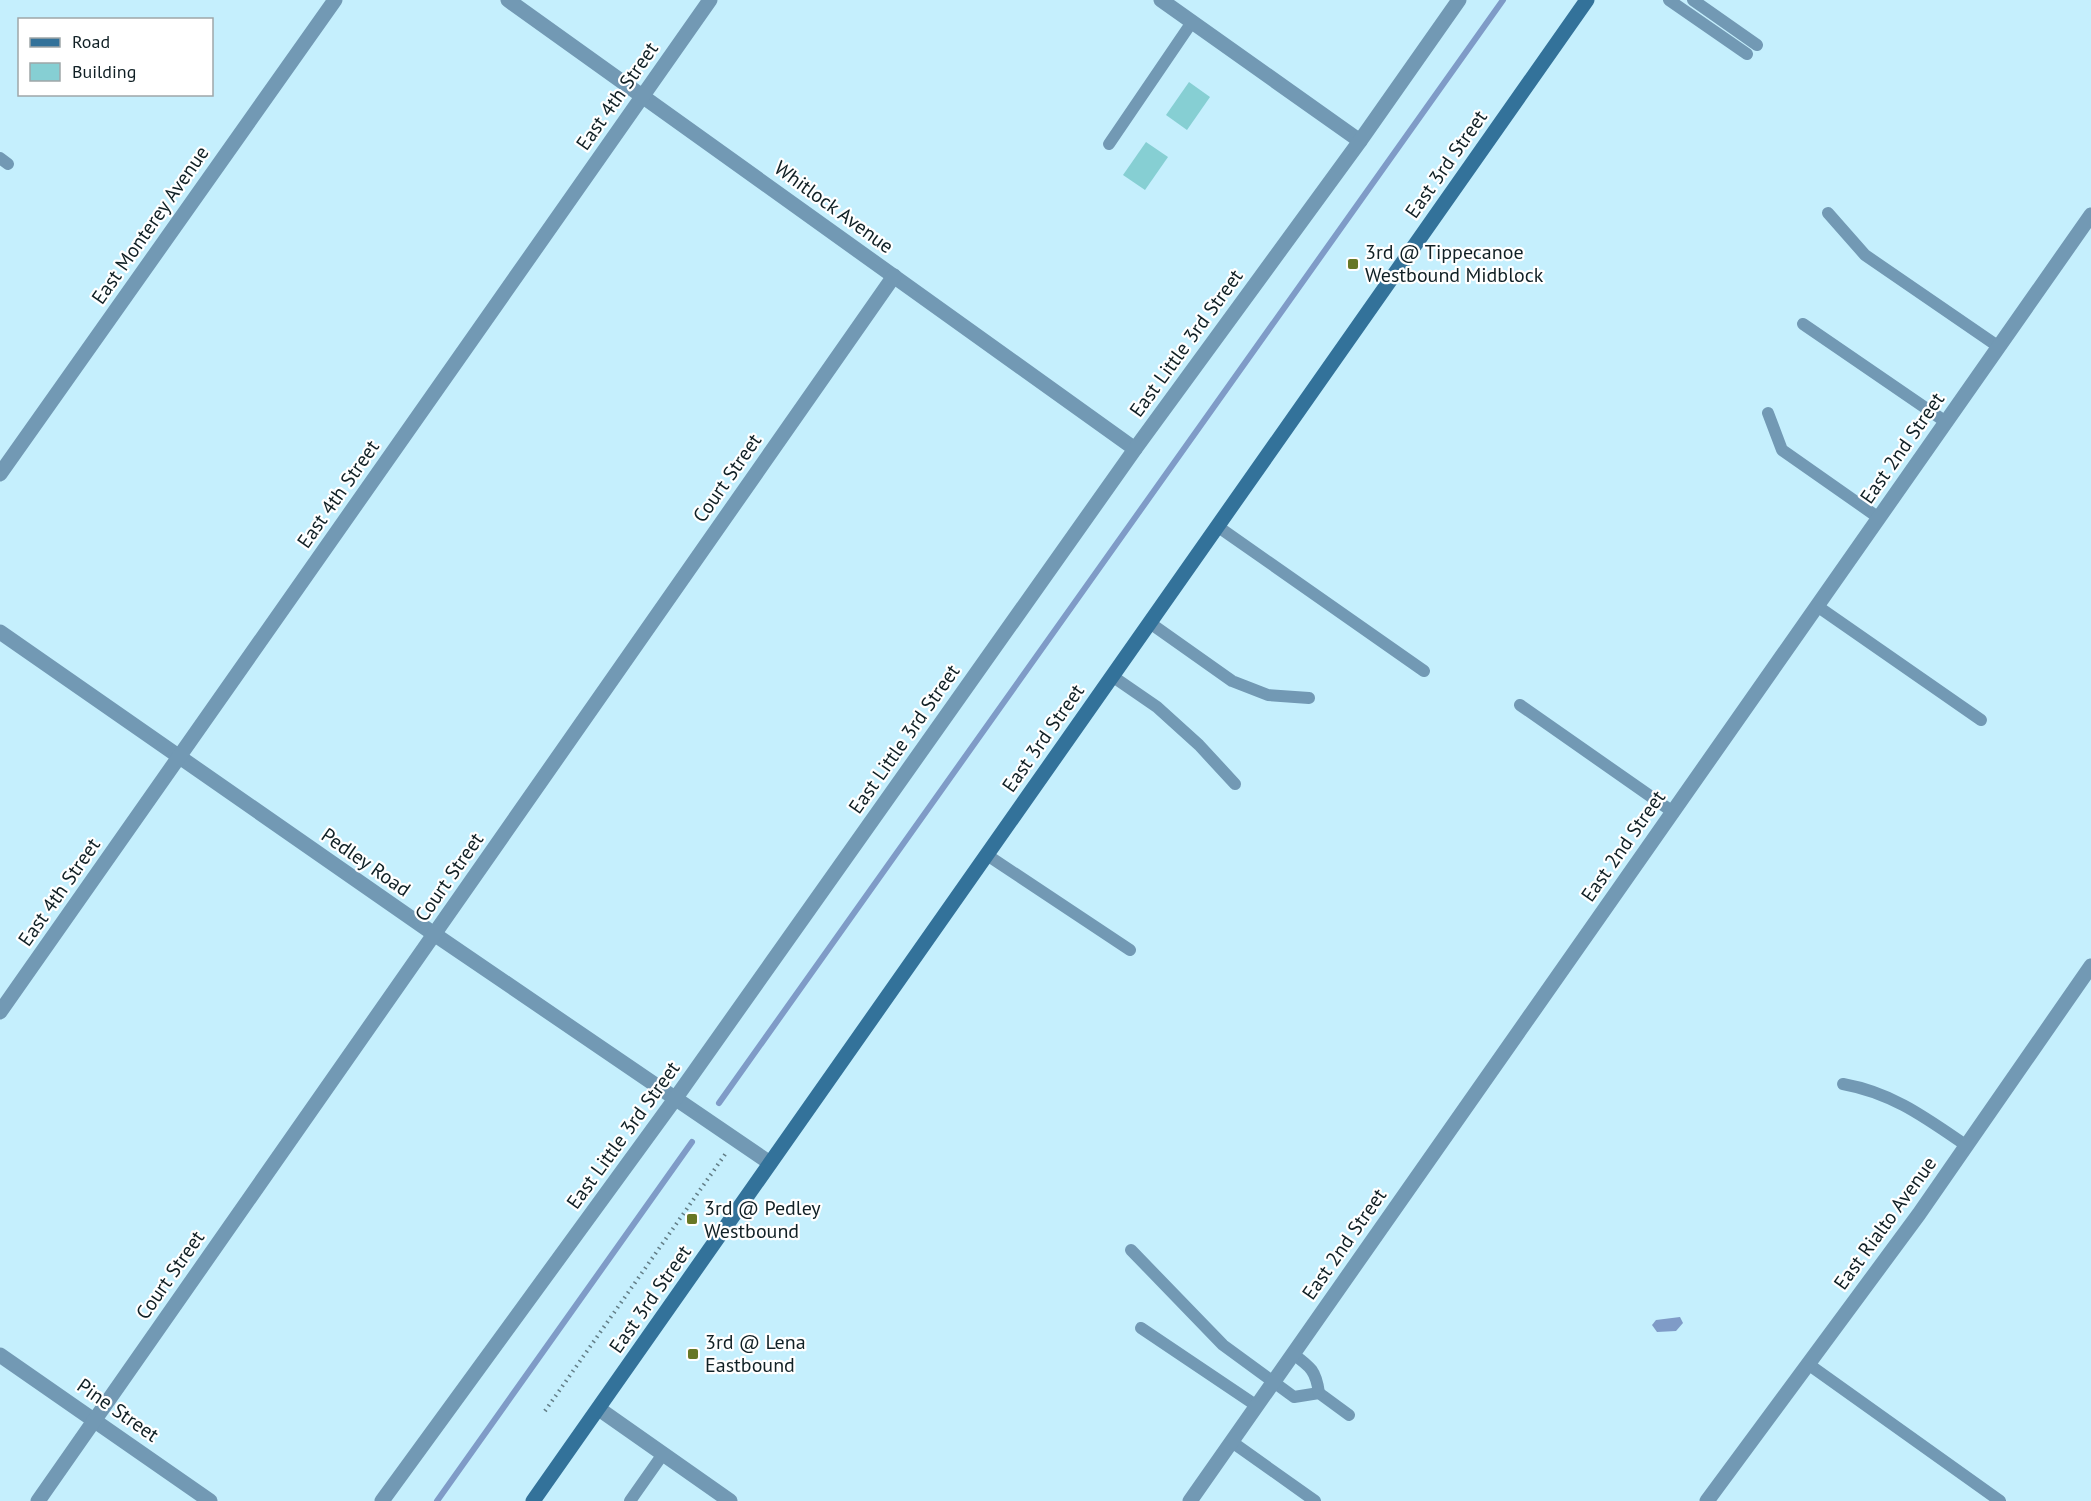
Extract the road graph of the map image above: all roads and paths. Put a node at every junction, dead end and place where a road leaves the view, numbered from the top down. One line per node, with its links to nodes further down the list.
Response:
1 (335, 0): 23 (street, East Monterey Avenue)
2 (508, 0): 12 (street, Whitlock Avenue)
3 (710, 0): 12 (street, East 4th Street)
4 (1161, 0): 9 (street)
5 (1459, 0): 13 (street, East Little 3rd Street)
6 (1587, 0): 25 (main road, East 3rd Street)
7 (1669, 0): 11 (lane)
8 (1693, 0): 10 (lane)
9 (1192, 22): 13 (street); 14 (lane)
10 (1757, 45)
11 (1747, 54)
12 (642, 96): 17 (street, Whitlock Avenue); 34 (street, East 4th Street)
13 (1360, 141): 22 (street, East Little 3rd Street)
14 (1109, 144)
15 (1828, 213): 19 (lane)
16 (2091, 215): 19 (street, East 2nd Street)
17 (894, 276): 22 (street, Whitlock Avenue); 38 (street, Court Street)
18 (1803, 324): 21 (lane)
19 (1999, 347): 21 (street, East 2nd Street)
20 (1768, 413): 24 (lane)
21 (1946, 422): 24 (street, East 2nd Street)
22 (1135, 449): 43 (street, East Little 3rd Street)
23 (0, 474)
24 (1879, 518): 26 (street, East 2nd Street)
25 (1217, 526): 27 (main road, East 3rd Street); 29 (lane)
26 (1817, 606): 33 (lane); 36 (street, East 2nd Street)
27 (1150, 623): 30 (main road, East 3rd Street); 31 (lane)
28 (0, 632): 34 (street, Pedley Road)
29 (1424, 671)
30 (1112, 676): 35 (lane); 37 (main road, East 3rd Street)
31 (1309, 698)
32 (1520, 705): 36 (lane)
33 (1981, 720)
34 (179, 757): 38 (street, Pedley Road); 41 (street, East 4th Street)
35 (1235, 784)
36 (1673, 812): 49 (street, East 2nd Street)
37 (987, 855): 39 (lane); 46 (main road, East 3rd Street)
38 (434, 934): 43 (street, Pedley Road); 58 (street, Court Street)
39 (1130, 950)
40 (2091, 966): 45 (street, East Rialto Avenue)
41 (0, 1012)
42 (1843, 1084): 45 (lane)
43 (675, 1099): 44 (street, Pedley Road); 63 (street, East Little 3rd Street)
44 (735, 1140): 46 (street, Pedley Road); 56 (path)
45 (1967, 1146): 51 (street, East Rialto Avenue)
46 (770, 1164): 55 (main road, East 3rd Street)
47 (1131, 1250): 52 (lane)
48 (1141, 1328): 54 (lane)
49 (1293, 1354): 52 (street, East 2nd Street); 53 (lane)
50 (0, 1355): 58 (street, Pine Street)
51 (1808, 1364): 69 (street, East Rialto Avenue); 70 (lane)
52 (1273, 1383): 53 (lane); 54 (street, East 2nd Street)
53 (1319, 1394): 57 (lane)
54 (1257, 1406): 59 (street, East 2nd Street)
55 (599, 1409): 60 (street); 64 (main road, East 3rd Street)
56 (544, 1411)
57 (1349, 1415)
58 (95, 1419): 61 (street, Court Street); 62 (street, Pine Street)
59 (1232, 1442): 67 (street, East 2nd Street); 68 (lane)
60 (663, 1454): 65 (lane); 66 (street)
61 (38, 1501)
62 (210, 1501)
63 (382, 1501)
64 (533, 1501)
65 (630, 1501)
66 (730, 1501)
67 (1190, 1501)
68 (1315, 1501)
69 (1707, 1501)
70 (2001, 1501)

